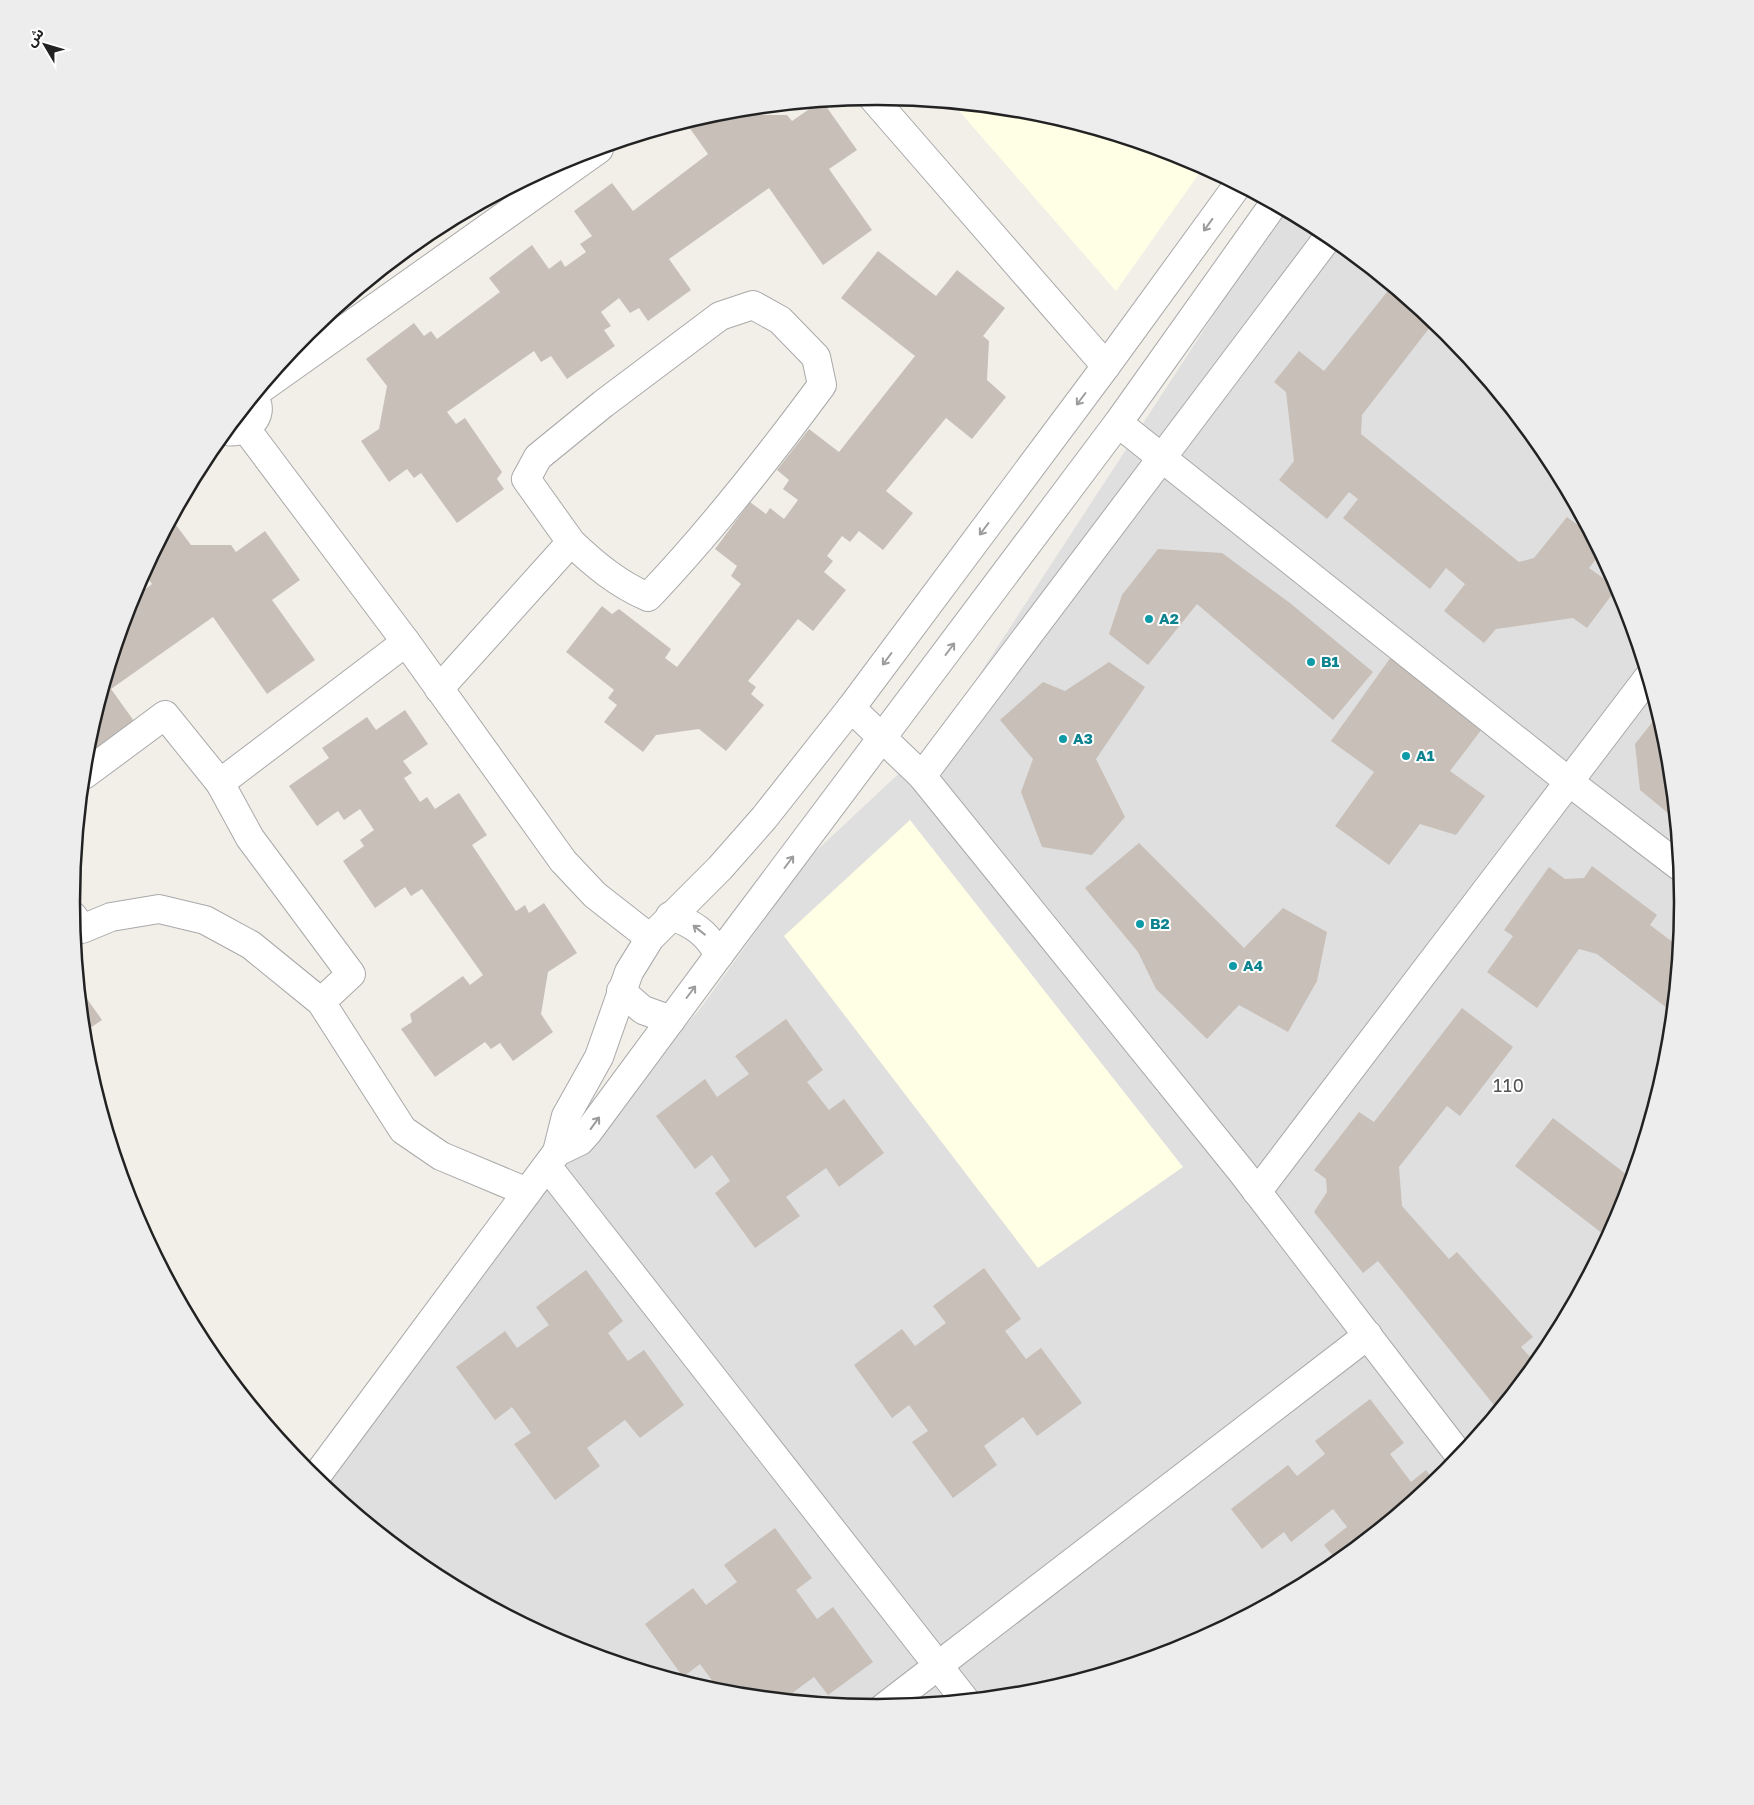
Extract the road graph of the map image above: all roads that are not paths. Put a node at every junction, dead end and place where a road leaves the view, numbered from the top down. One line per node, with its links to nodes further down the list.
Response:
1 (879, 105): 6 (street)
2 (578, 164): 7 (street)
3 (1234, 190): 6 (street, one-way to 6)
4 (1270, 209): 9 (street)
5 (1324, 243): 11 (street)
6 (1106, 366): 16 (street, one-way to 16)
7 (279, 376)
8 (256, 404): 10 (street)
9 (1118, 423): 11 (street); 17 (street, one-way to 9)
10 (236, 430): 13 (street)
11 (1162, 458): 19 (street); 20 (street)
12 (571, 542): 12 (street); 15 (street)
13 (406, 642): 15 (street); 21 (street)
14 (1643, 684): 20 (street)
15 (438, 689): 25 (street)
16 (851, 708): 17 (street); 23 (street)
17 (883, 738): 19 (street); 26 (street, one-way to 17)
18 (91, 769): 21 (street)
19 (922, 776): 32 (street)
20 (1568, 781): 22 (street); 32 (street)
21 (220, 783): 28 (street)
22 (1672, 861)
23 (670, 916): 25 (street); 26 (street, one-way to 23)
24 (81, 928): 28 (street)
25 (650, 938): 27 (street)
26 (719, 955): 29 (street, one-way to 26)
27 (621, 992): 29 (street); 30 (street)
28 (321, 1002): 31 (street)
29 (671, 1020): 30 (street, one-way to 29)
30 (552, 1159): 31 (street); 36 (street)
31 (527, 1192): 35 (street)
32 (1257, 1192): 33 (street)
33 (1368, 1336): 34 (street); 36 (street)
34 (1456, 1450)
35 (319, 1472)
36 (938, 1665): 37 (street); 38 (street)
37 (961, 1695)
38 (894, 1699)

